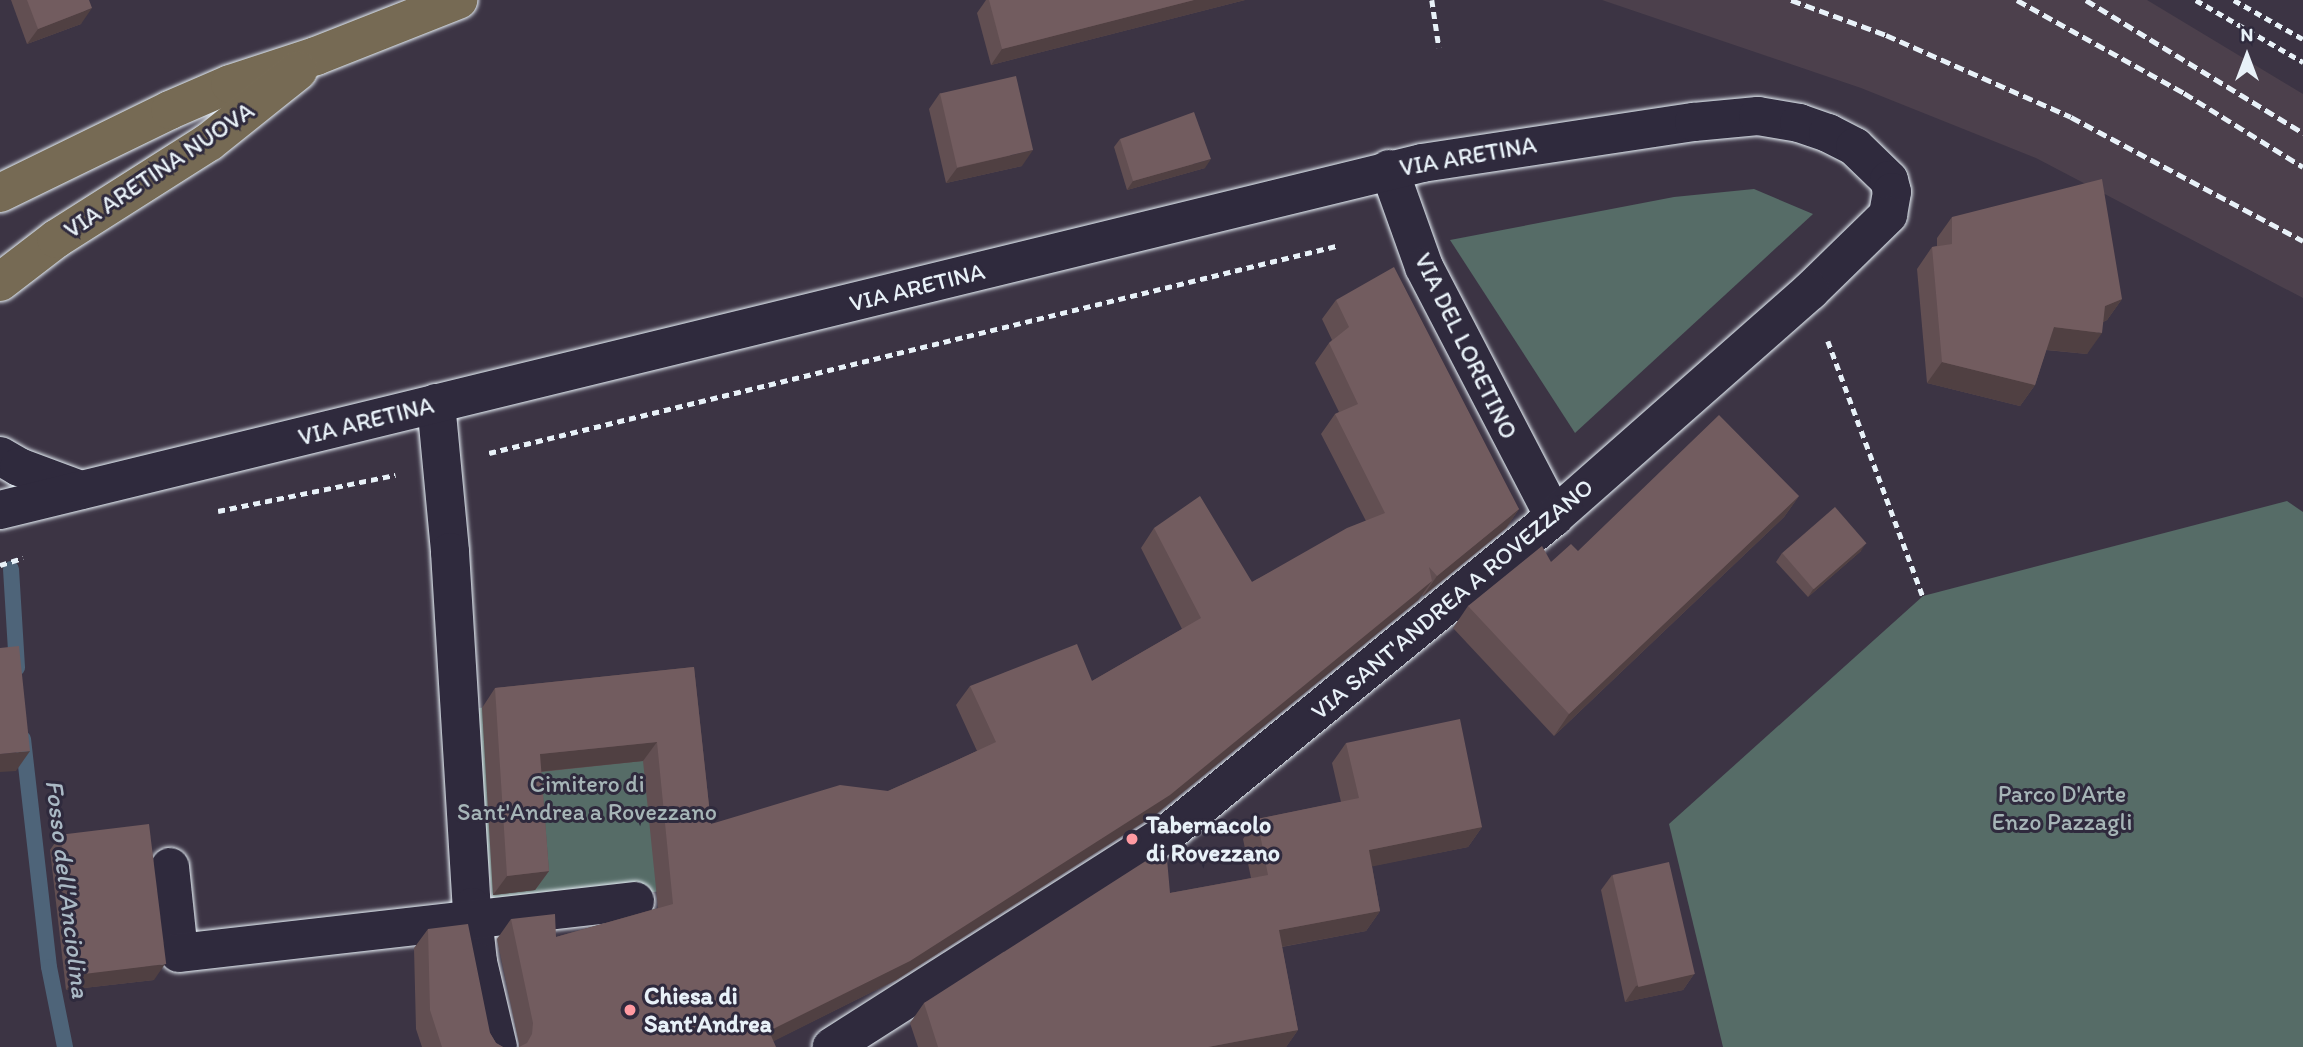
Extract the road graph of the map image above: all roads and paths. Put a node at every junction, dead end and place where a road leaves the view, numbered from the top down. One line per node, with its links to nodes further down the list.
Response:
1 (458, 0): 7 (main road, VIA ARETINA NUOVA)
2 (1432, 0): 6 (path)
3 (2196, 0): 8 (path)
4 (2234, 0): 5 (path)
5 (2303, 39)
6 (1439, 47)
7 (316, 56): 11 (main road, VIA ARETINA NUOVA); 13 (main road, VIA ARETINA NUOVA)
8 (2303, 62)
9 (1758, 116): 10 (street, VIA ARETINA); 14 (street, VIA SANT'ANDREA A ROVEZZANO)
10 (1389, 169): 15 (street, VIA ARETINA); 21 (street, VIA DEL LORETINO)
11 (0, 194)
12 (1336, 246): 17 (path)
13 (0, 282)
14 (1810, 291): 21 (street, VIA SANT'ANDREA A ROVEZZANO); 24 (path)
15 (436, 403): 17 (street); 18 (street, VIA ARETINA)
16 (0, 456): 18 (street)
17 (442, 465): 20 (path); 27 (street)
18 (81, 490): 19 (street, VIA ARETINA)
19 (0, 510)
20 (215, 511)
21 (1554, 517): 29 (street, VIA SANT'ANDREA A ROVEZZANO)
22 (36, 554): 23 (path)
23 (0, 565)
24 (1923, 596)
25 (170, 867): 27 (street)
26 (635, 901): 27 (street)
27 (474, 921): 28 (street)
28 (498, 1047)
29 (832, 1047)

